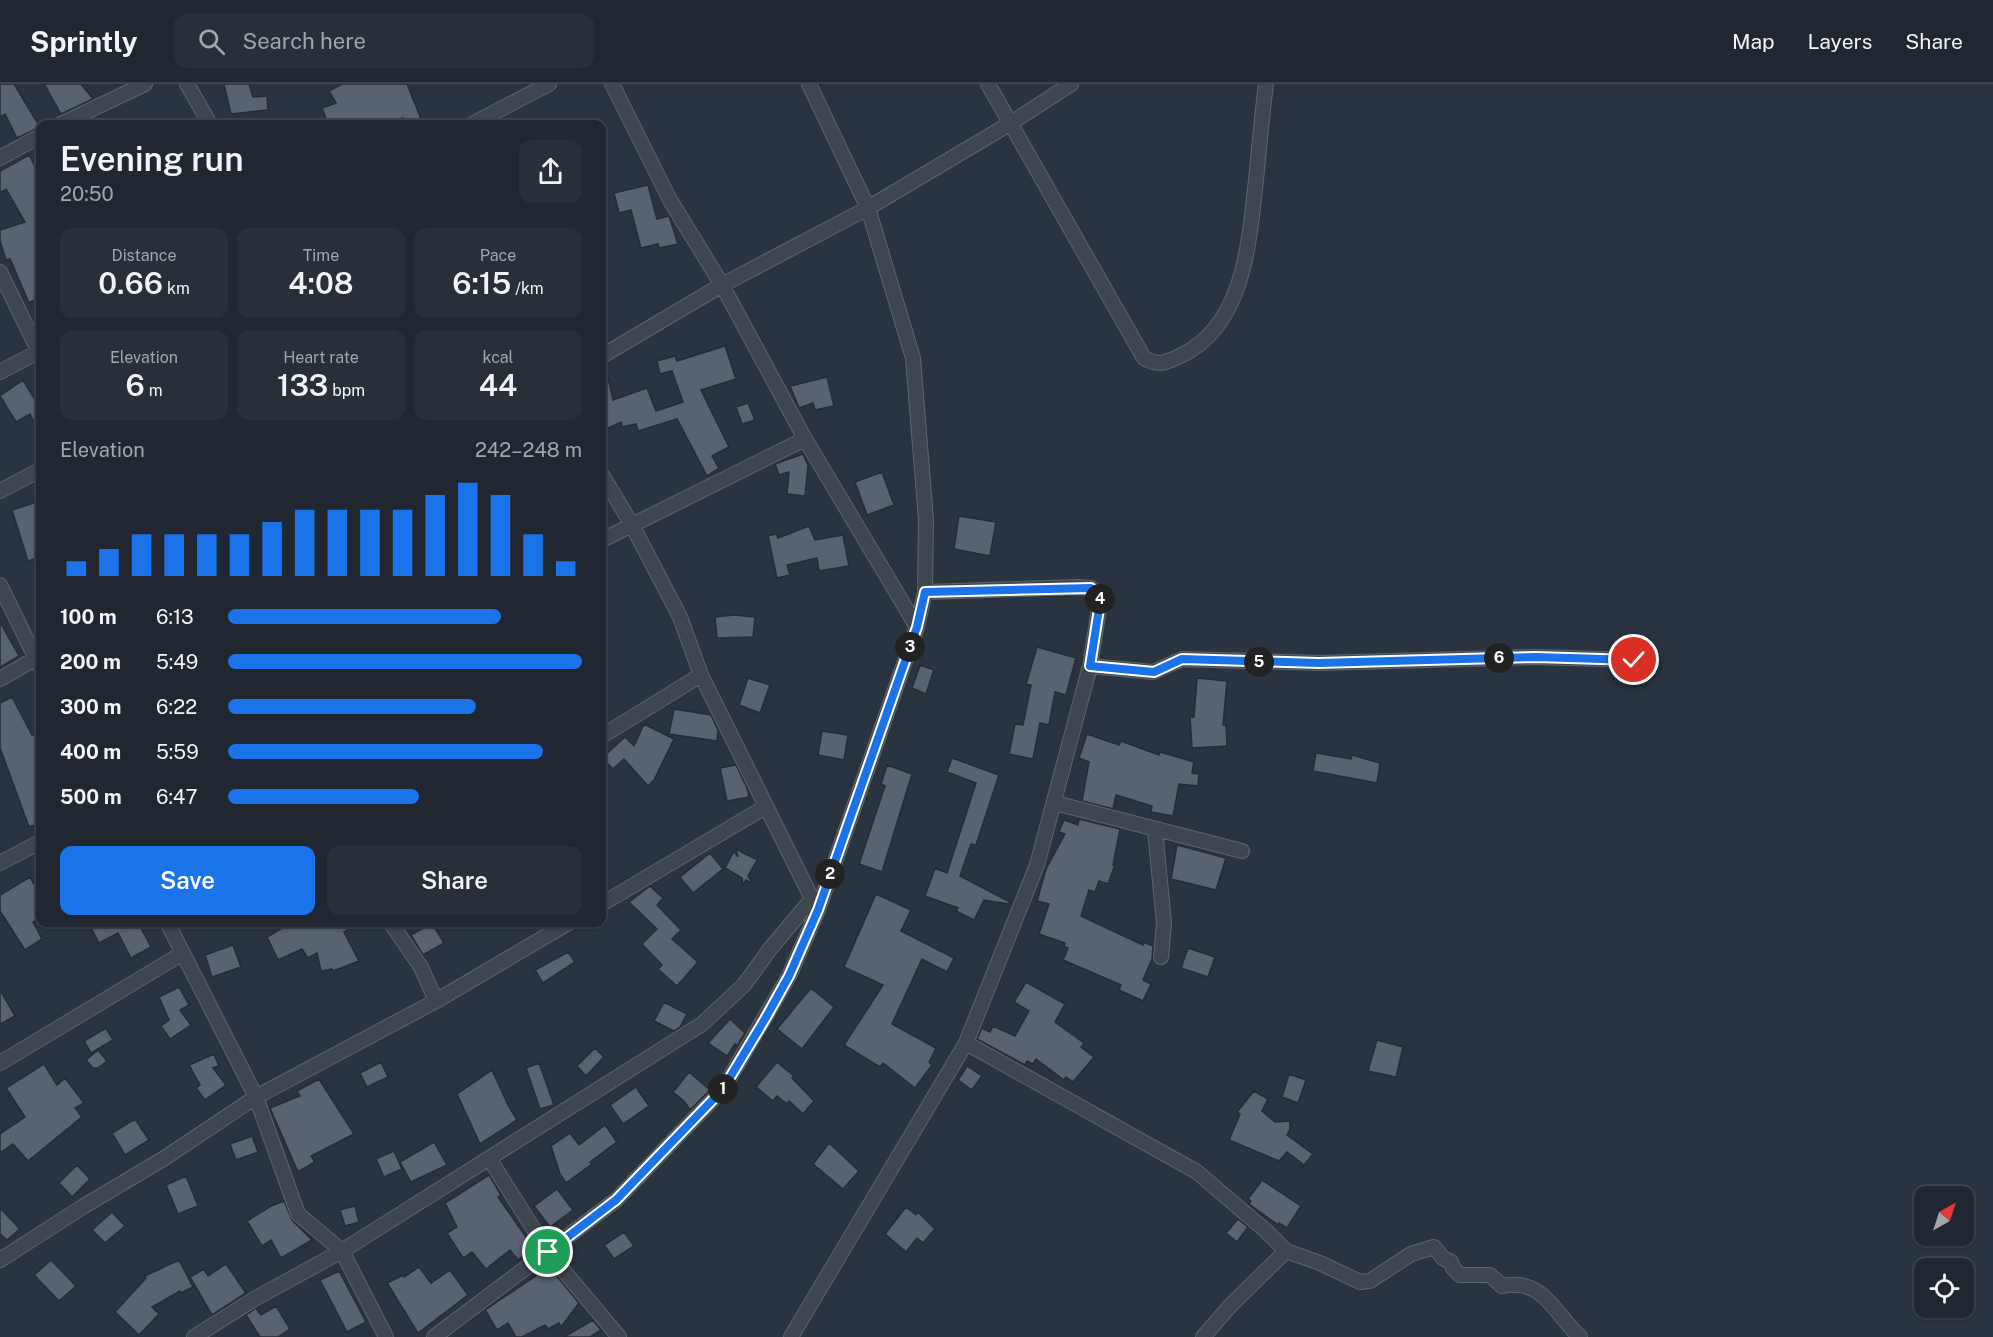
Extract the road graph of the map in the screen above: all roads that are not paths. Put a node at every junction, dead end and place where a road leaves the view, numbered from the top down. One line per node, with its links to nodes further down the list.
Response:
1 (145, 84): 9 (street)
2 (187, 84): 10 (street)
3 (549, 84): 11 (street)
4 (612, 84): 17 (street)
5 (809, 84): 15 (street)
6 (988, 84): 12 (street)
7 (1071, 84): 12 (street)
8 (1266, 84): 12 (street)
9 (70, 120)
10 (208, 120)
11 (480, 120)
12 (1011, 123): 15 (street)
13 (36, 138): 14 (street)
14 (0, 158)
15 (868, 208): 17 (street); 29 (street)
16 (0, 272): 18 (street)
17 (722, 285): 20 (street); 22 (street)
18 (36, 344)
19 (36, 354): 21 (street)
20 (606, 354)
21 (0, 372)
22 (805, 438): 26 (street); 30 (street)
23 (36, 472): 25 (street)
24 (606, 482): 26 (street)
25 (0, 491)
26 (632, 525): 27 (street); 35 (street)
27 (606, 538)
28 (0, 585): 31 (street)
29 (925, 592): 30 (street); 34 (street)
30 (917, 627): 45 (street)
31 (36, 654)
32 (1634, 660): 34 (street)
33 (36, 661): 36 (street)
34 (1090, 666): 38 (street)
35 (701, 675): 37 (street); 39 (street)
36 (0, 679)
37 (606, 734)
38 (1054, 803): 40 (street); 52 (street)
39 (765, 807): 44 (street); 45 (street)
40 (1155, 830): 42 (street); 50 (street)
41 (36, 844): 43 (street)
42 (1242, 851)
43 (0, 863)
44 (606, 902)
45 (815, 905): 55 (street); 58 (street)
46 (170, 927): 49 (street)
47 (393, 927): 51 (street)
48 (562, 927): 51 (street)
49 (183, 953): 53 (street); 54 (street)
50 (1161, 957)
51 (436, 1001): 54 (street)
52 (966, 1043): 57 (street); 64 (street)
53 (0, 1063)
54 (256, 1097): 56 (street); 59 (street)
55 (489, 1158): 56 (street); 58 (street)
56 (342, 1251): 60 (street); 61 (street)
57 (1286, 1251): 65 (street); 66 (street)
58 (548, 1252): 62 (street); 63 (street)
59 (0, 1260)
60 (194, 1337)
61 (386, 1337)
62 (434, 1337)
63 (619, 1337)
64 (791, 1337)
65 (1203, 1337)
66 (1580, 1337)

